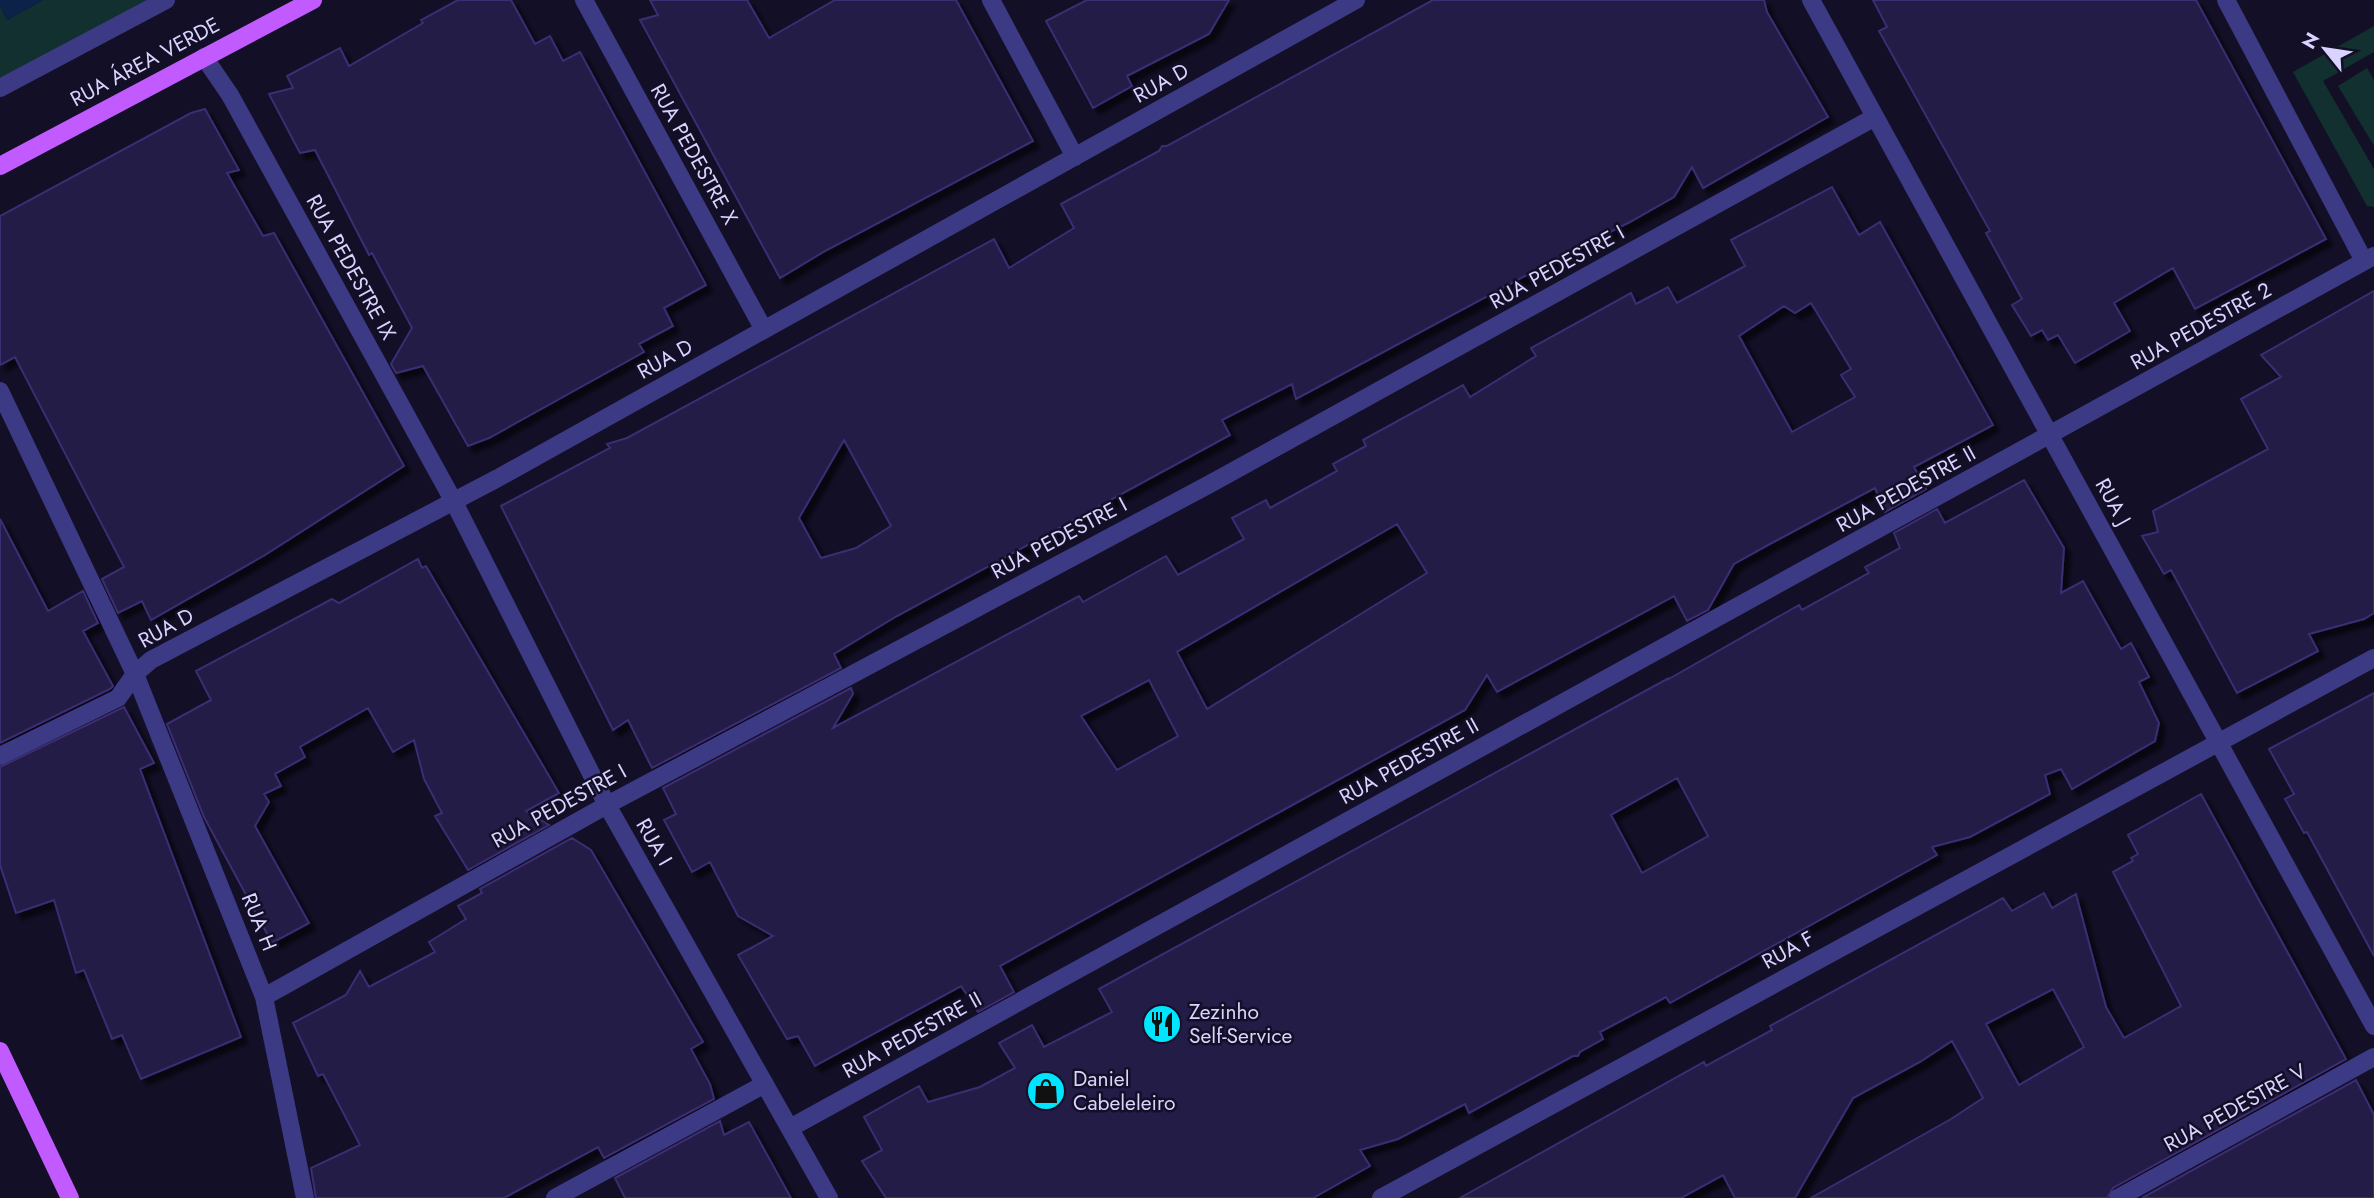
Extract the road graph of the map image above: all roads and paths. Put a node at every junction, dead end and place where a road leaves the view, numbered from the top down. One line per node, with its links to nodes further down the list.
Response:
1 (166, 0): 9 (street)
2 (313, 0): 8 (main road, RUA ÁREA VERDE)
3 (584, 0): 14 (street, RUA PEDESTRE X)
4 (991, 0): 11 (street)
5 (1356, 0): 11 (street, RUA D)
6 (1811, 0): 10 (street, RUA J)
7 (2226, 0): 13 (street)
8 (204, 57): 12 (main road, RUA ÁREA VERDE); 17 (street, RUA PEDESTRE IX)
9 (0, 88)
10 (1875, 117): 16 (street, RUA J); 22 (street, RUA PEDESTRE I)
11 (1075, 157): 14 (street, RUA D)
12 (0, 166)
13 (2369, 258): 16 (street, RUA PEDESTRE 2)
14 (764, 330): 17 (street, RUA D)
15 (0, 391): 19 (street)
16 (2050, 435): 20 (street, RUA J); 28 (street, RUA PEDESTRE II)
17 (454, 502): 19 (street, RUA D); 22 (street, RUA I)
18 (2374, 658): 20 (street, RUA F)
19 (135, 674): 21 (street, RUA D); 23 (street, RUA H)
20 (2217, 741): 24 (street, RUA J); 33 (street, RUA F)
21 (0, 756)
22 (607, 804): 23 (street, RUA PEDESTRE I); 27 (street, RUA I)
23 (264, 997): 30 (street, RUA H)
24 (2374, 1026)
25 (0, 1051): 29 (main road)
26 (2374, 1057): 34 (street, RUA PEDESTRE V)
27 (765, 1084): 28 (street, RUA I); 31 (street)
28 (790, 1128): 32 (street, RUA I)
29 (70, 1198)
30 (305, 1198)
31 (555, 1198)
32 (828, 1198)
33 (1381, 1198)
34 (2119, 1198)

